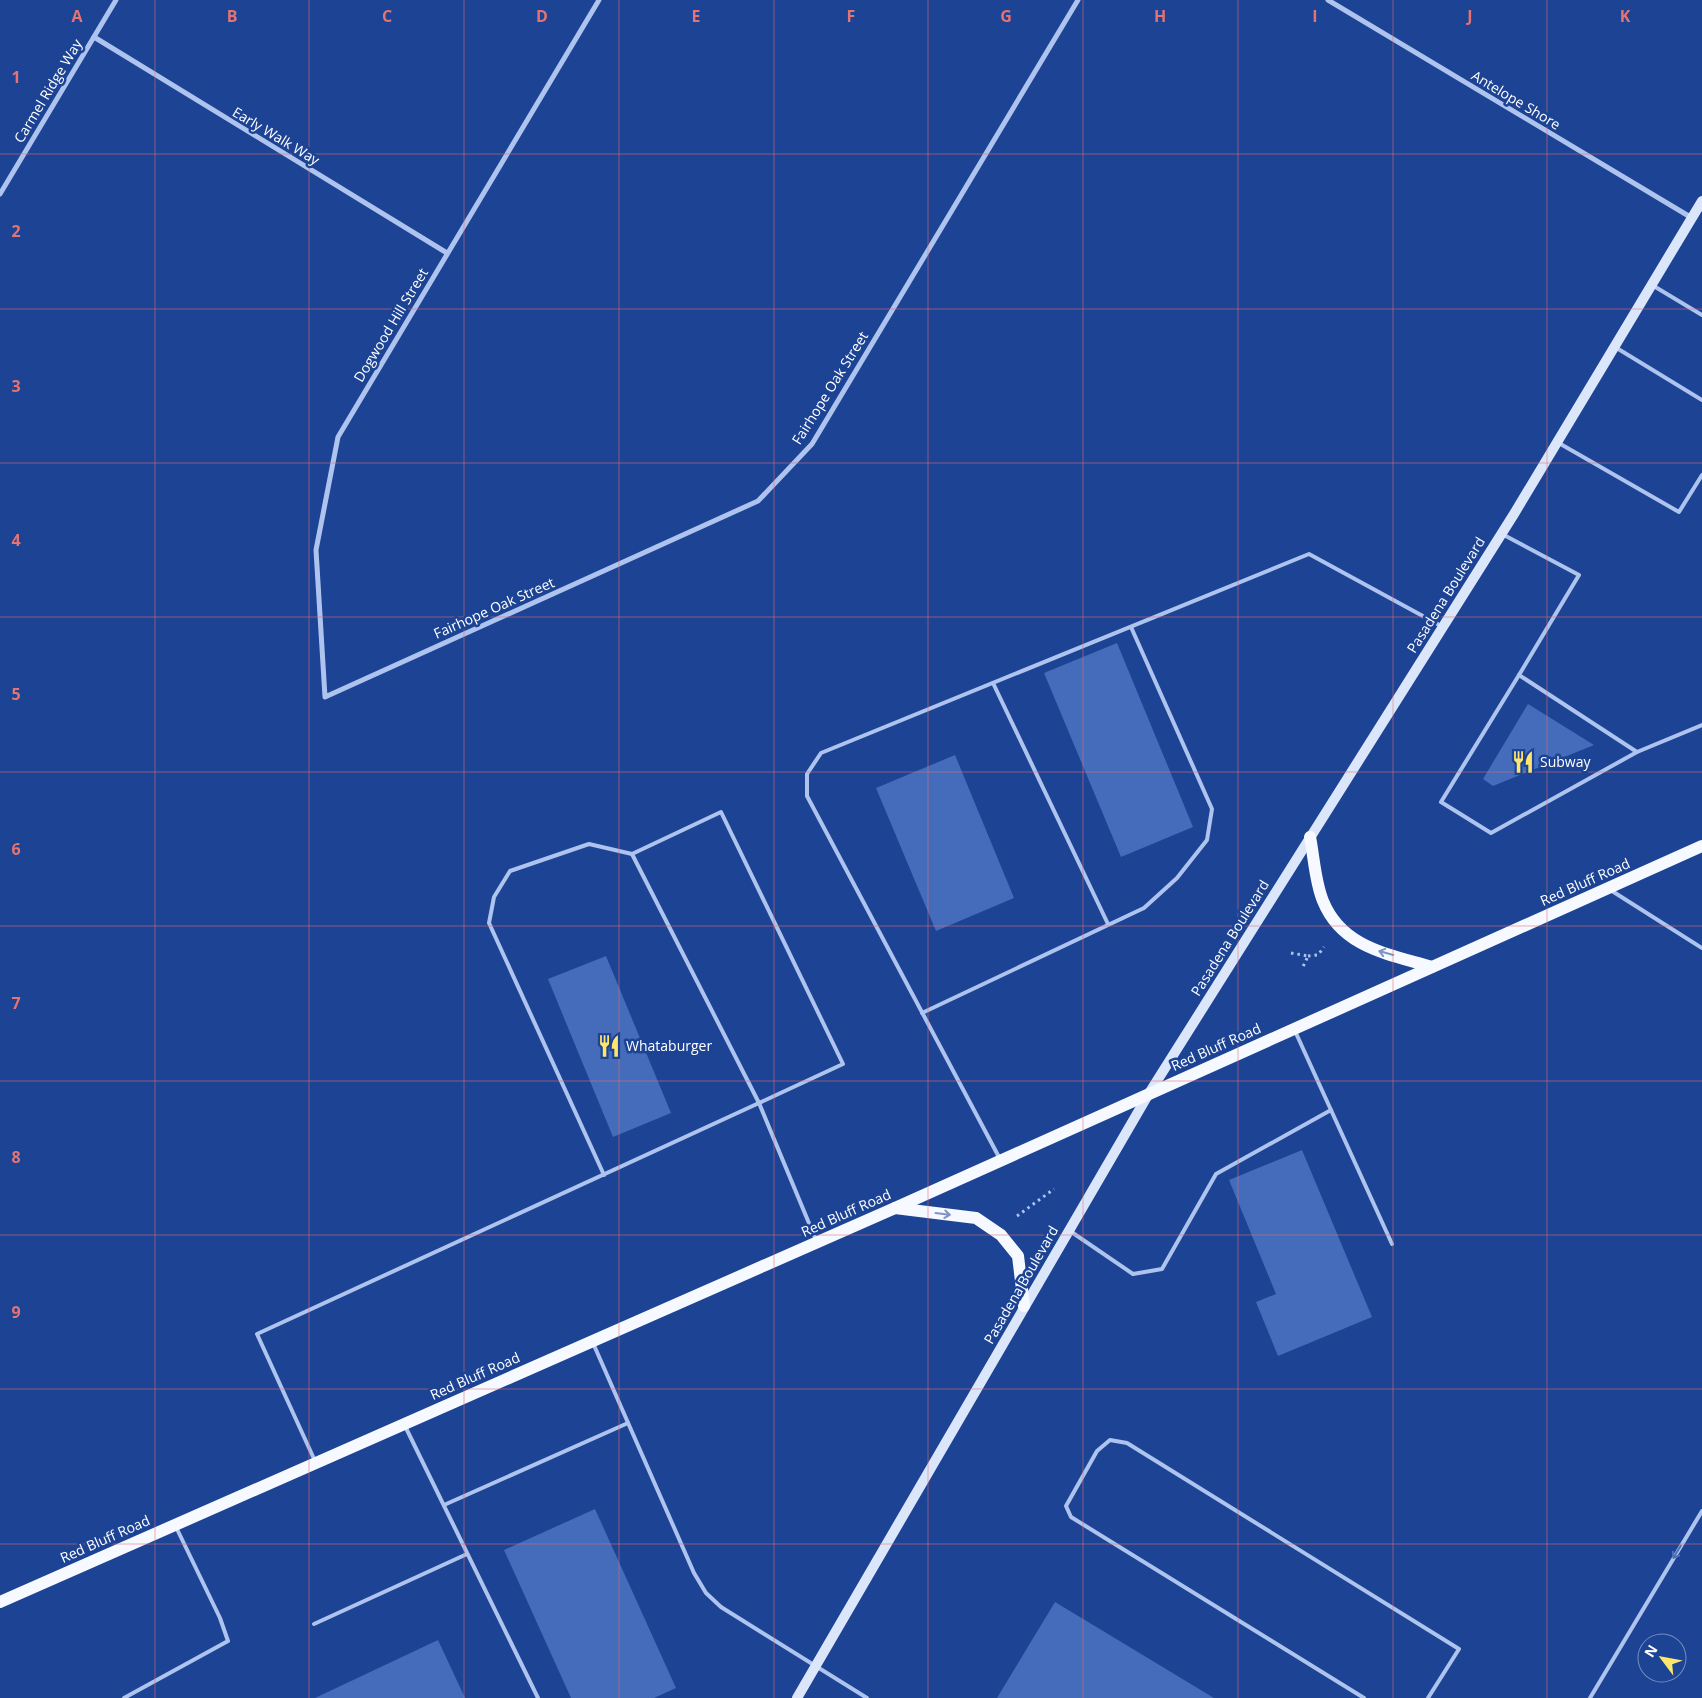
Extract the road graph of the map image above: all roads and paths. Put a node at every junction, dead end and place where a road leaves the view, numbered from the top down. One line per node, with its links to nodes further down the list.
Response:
1 (116, 0): 5 (street, Carmel Ridge Way)
2 (598, 0): 9 (street, Dogwood Hill Street)
3 (1078, 0): 21 (street, Fairhope Oak Street)
4 (1328, 0): 8 (street, Antelope Shore)
5 (94, 37): 6 (street, Carmel Ridge Way); 9 (street, Early Walk Way)
6 (0, 194)
7 (1702, 201): 8 (main road, Pasadena Boulevard)
8 (1692, 218): 10 (main road, Pasadena Boulevard)
9 (447, 254): 21 (street, Dogwood Hill Street)
10 (1652, 286): 11 (lane); 12 (main road, Pasadena Boulevard)
11 (1702, 315)
12 (1614, 347): 13 (lane); 14 (main road, Pasadena Boulevard)
13 (1702, 400)
14 (1557, 442): 15 (lane); 16 (main road, Pasadena Boulevard)
15 (1702, 475)
16 (1502, 534): 18 (main road, Pasadena Boulevard); 19 (lane)
17 (1131, 627): 18 (lane); 20 (lane); 28 (lane)
18 (1443, 627): 24 (main road, Pasadena Boulevard)
19 (1519, 675): 23 (lane); 23 (lane)
20 (993, 683): 28 (lane); 35 (lane)
21 (325, 697)
22 (1702, 725): 23 (lane)
23 (1638, 752)
24 (1310, 837): 33 (main road, one-way to 24); 37 (main road, Pasadena Boulevard)
25 (1702, 846): 27 (main road, Red Bluff Road)
26 (632, 854): 38 (lane); 38 (lane); 41 (lane)
27 (1608, 888): 30 (lane); 33 (main road, Red Bluff Road)
28 (1108, 924): 35 (lane)
29 (1328, 942): 32 (path)
30 (1702, 948)
31 (1291, 953): 32 (path)
32 (1308, 956): 34 (path)
33 (1432, 966): 36 (main road, Red Bluff Road)
34 (1302, 969)
35 (922, 1013): 40 (lane)
36 (1294, 1029): 37 (main road, Red Bluff Road); 39 (lane)
37 (1148, 1094): 40 (main road, Red Bluff Road); 45 (main road, Pasadena Boulevard)
38 (759, 1104): 41 (lane); 46 (lane)
39 (1332, 1110): 45 (lane); 47 (lane)
40 (1000, 1160): 43 (main road, Red Bluff Road)
41 (604, 1175): 52 (lane)
42 (1054, 1190): 44 (path)
43 (894, 1208): 46 (main road, Red Bluff Road); 48 (main road, one-way to 48)
44 (1016, 1217)
45 (1068, 1230): 48 (main road, Pasadena Boulevard)
46 (817, 1242): 49 (main road, Red Bluff Road)
47 (1392, 1244)
48 (1024, 1306): 59 (main road, Pasadena Boulevard)
49 (592, 1341): 50 (lane); 51 (main road, Red Bluff Road)
50 (628, 1423): 53 (lane); 59 (lane)
51 (404, 1424): 52 (main road, Red Bluff Road); 53 (lane)
52 (316, 1463): 55 (main road, Red Bluff Road)
53 (444, 1505): 56 (lane)
54 (1702, 1511): 66 (lane, one-way to 66)
55 (175, 1525): 57 (main road, Red Bluff Road); 60 (lane)
56 (467, 1554): 58 (lane); 61 (lane)
57 (0, 1602)
58 (314, 1624)
59 (815, 1667): 62 (main road, Pasadena Boulevard); 63 (lane)
60 (127, 1697)
61 (538, 1698)
62 (797, 1698)
63 (867, 1698)
64 (1364, 1698): 65 (lane)
65 (1428, 1698)
66 (1590, 1698)

